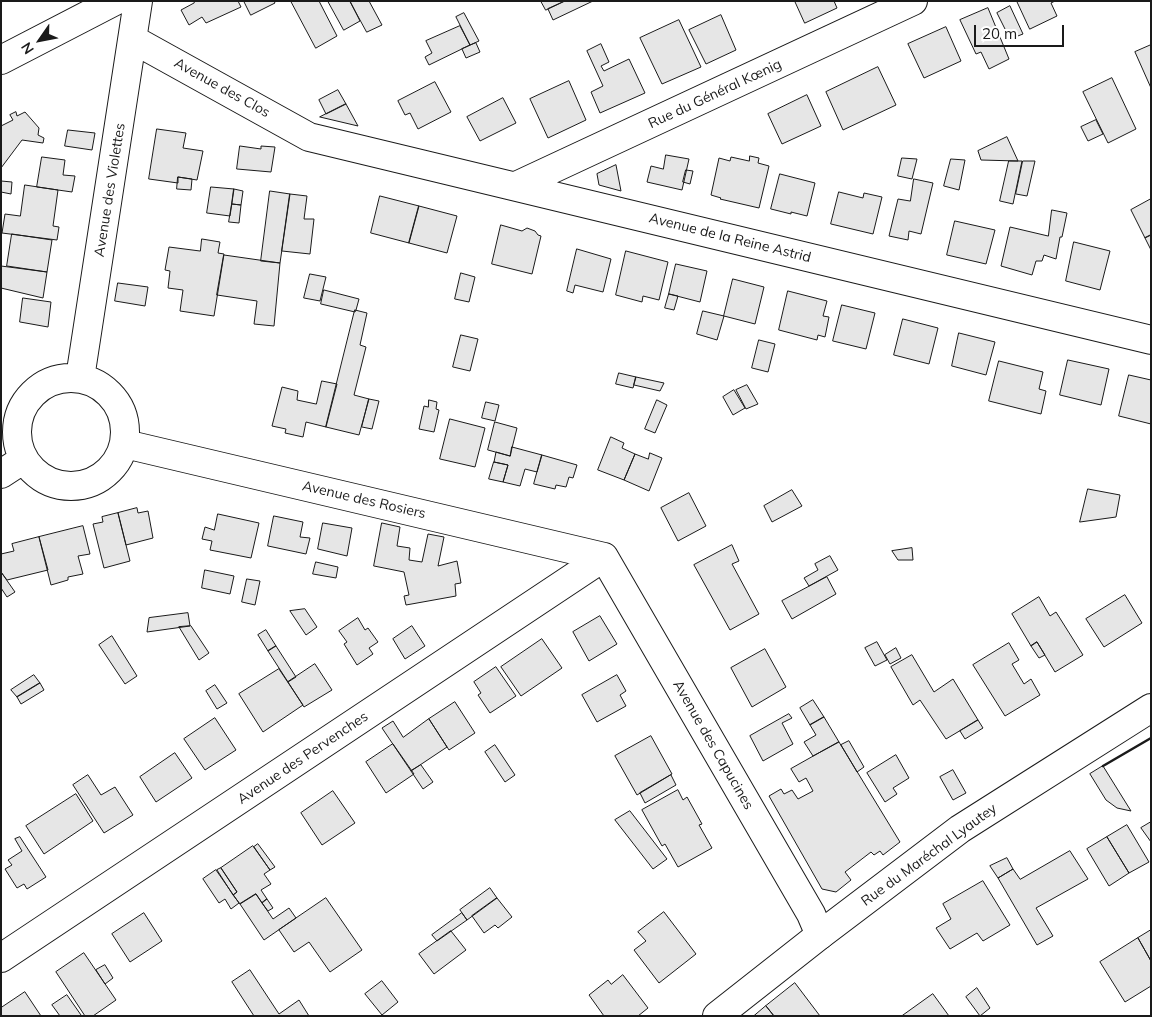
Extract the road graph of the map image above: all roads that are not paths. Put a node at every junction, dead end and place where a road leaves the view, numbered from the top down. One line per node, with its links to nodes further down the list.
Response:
1 (115, 1): 5 (street)
2 (138, 1): 4 (street, Avenue des Violettes)
3 (913, 1): 7 (street, Rue du Général Kœnig)
4 (134, 40): 6 (street, Avenue des Clos); 9 (street, Avenue des Violettes)
5 (1, 60)
6 (310, 137): 7 (street, Avenue de la Reine Astrid)
7 (516, 186): 8 (street, Avenue de la Reine Astrid)
8 (1151, 340)
9 (80, 378): 10 (street); 11 (street)
10 (124, 444): 11 (street); 13 (street, Avenue des Rosiers)
11 (24, 459): 12 (street)
12 (1, 474)
13 (604, 557): 15 (street, Avenue des Capucines); 16 (street, Avenue des Pervenches)
14 (1151, 708): 15 (street, Rue du Maréchal Lyautey)
15 (820, 934): 17 (street, Rue du Maréchal Lyautey)
16 (1, 958)
17 (717, 1016)

